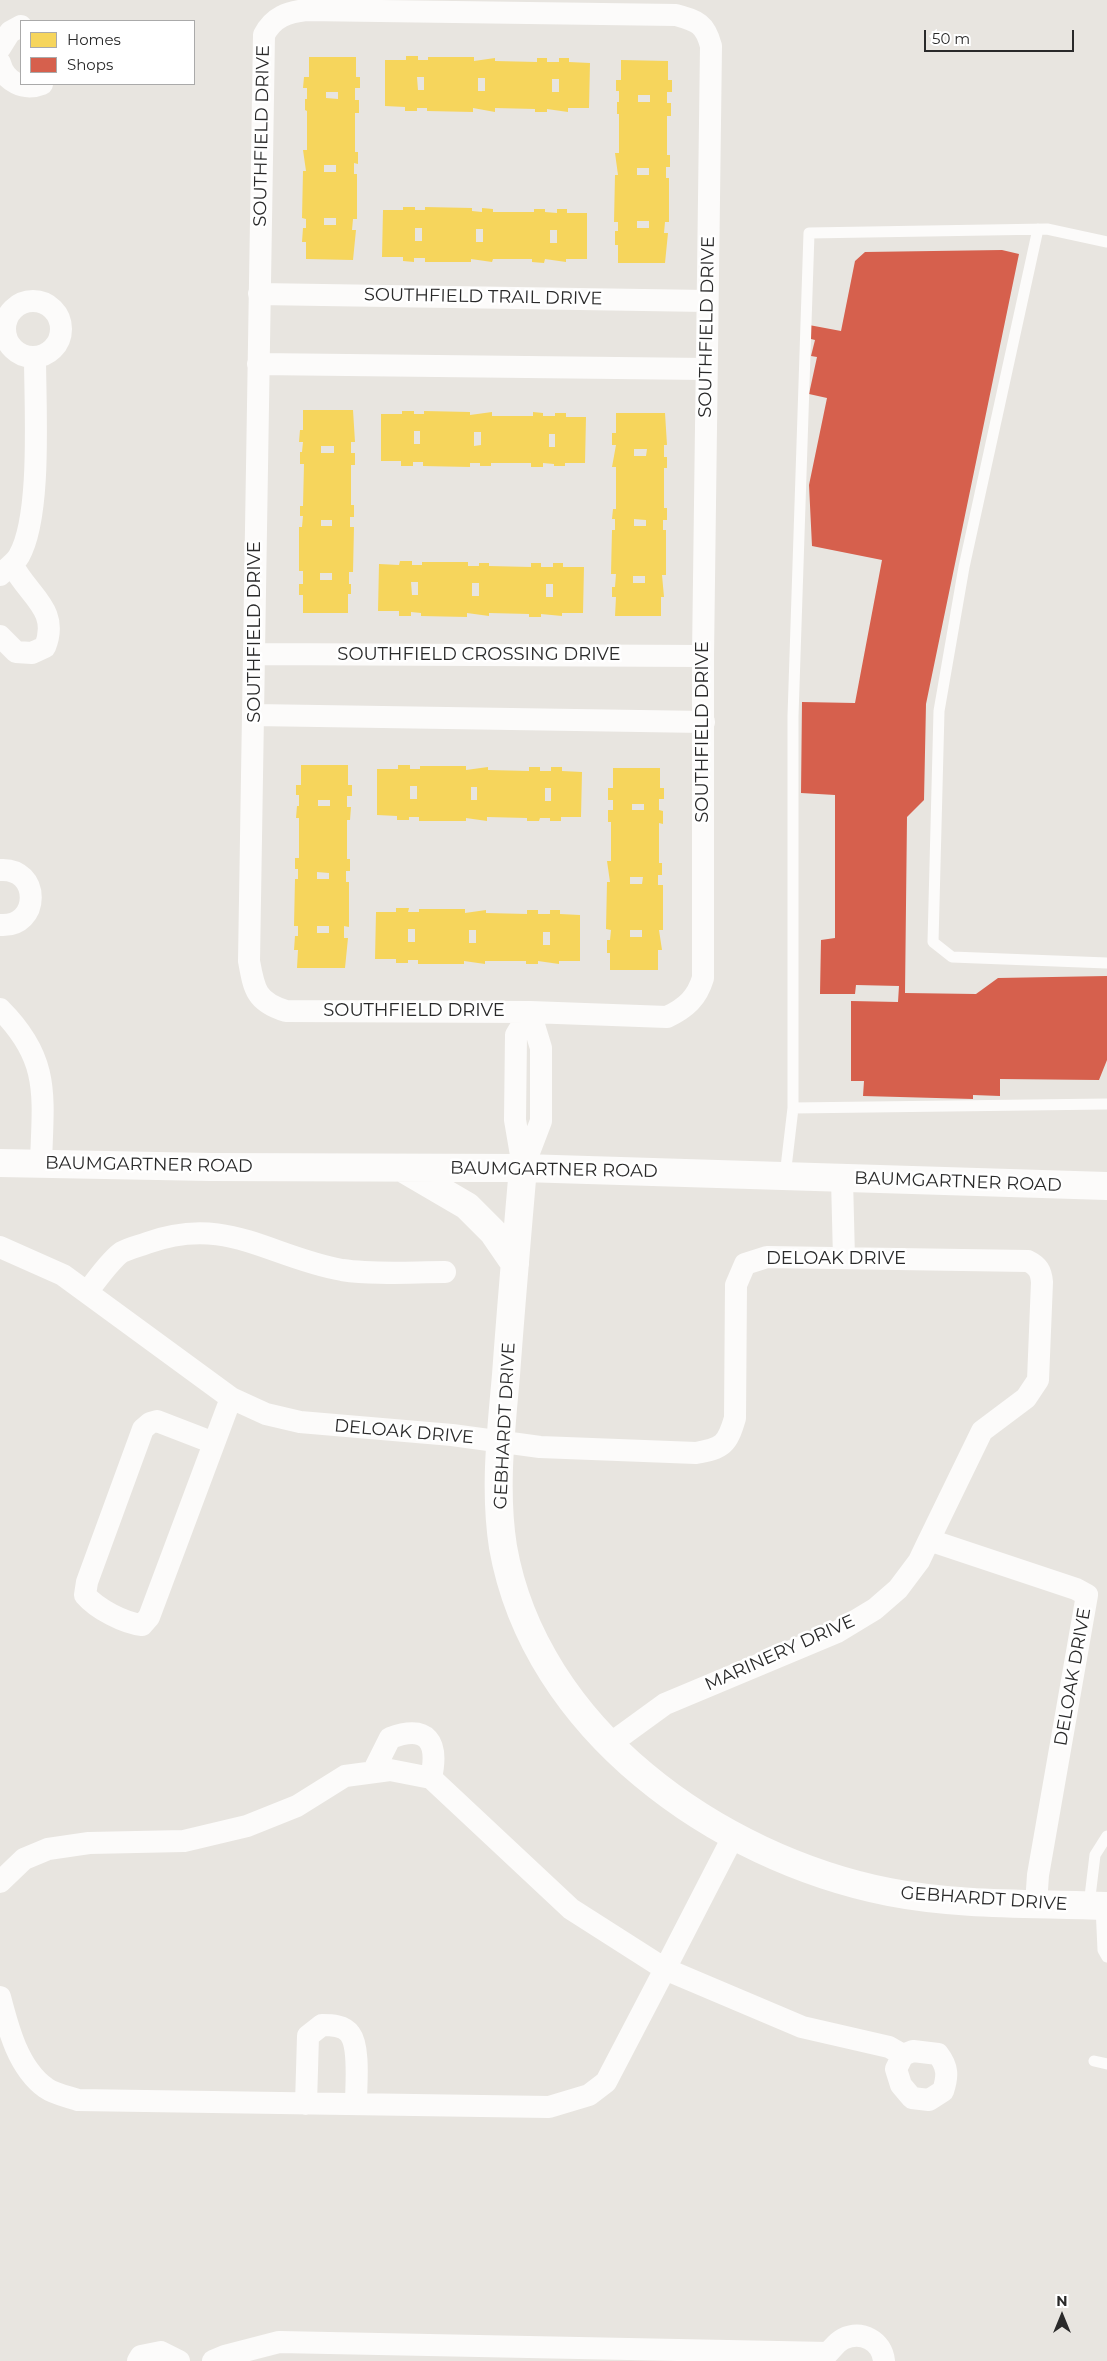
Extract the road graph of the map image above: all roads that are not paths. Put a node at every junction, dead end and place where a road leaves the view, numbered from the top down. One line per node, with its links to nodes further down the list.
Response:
1 (20, 27): 2 (street)
2 (0, 48)
3 (0, 63): 4 (street)
4 (37, 85)
5 (1038, 229): 6 (lane); 20 (lane); 24 (lane)
6 (1107, 242)
7 (259, 294): 8 (street, SOUTHFIELD TRAIL DRIVE); 8 (street, SOUTHFIELD DRIVE); 10 (street, SOUTHFIELD DRIVE)
8 (707, 301): 11 (street, SOUTHFIELD DRIVE)
9 (35, 357): 12 (street)
10 (258, 364): 11 (street); 14 (street, SOUTHFIELD DRIVE)
11 (706, 370): 15 (street, SOUTHFIELD DRIVE)
12 (6, 569): 13 (street)
13 (0, 636)
14 (254, 654): 15 (street, SOUTHFIELD CROSSING DRIVE); 16 (street, SOUTHFIELD DRIVE)
15 (703, 656): 17 (street, SOUTHFIELD DRIVE)
16 (254, 715): 17 (street); 22 (street, SOUTHFIELD DRIVE)
17 (704, 722): 22 (street, SOUTHFIELD DRIVE)
18 (0, 870): 19 (street)
19 (0, 925)
20 (1107, 963)
21 (0, 1008): 26 (street)
22 (530, 1012): 28 (street)
23 (1107, 1104): 24 (lane)
24 (793, 1108): 29 (lane)
25 (0, 1163): 26 (street, BAUMGARTNER ROAD)
26 (41, 1163): 27 (street, BAUMGARTNER ROAD)
27 (400, 1168): 28 (street, BAUMGARTNER ROAD); 34 (street)
28 (523, 1168): 29 (street, BAUMGARTNER ROAD); 34 (street, GEBHARDT DRIVE)
29 (785, 1177): 30 (street, BAUMGARTNER ROAD)
30 (842, 1179): 31 (street, BAUMGARTNER ROAD); 33 (street)
31 (1107, 1186)
32 (0, 1247): 36 (street, DELOAK DRIVE)
33 (844, 1258): 39 (street, DELOAK DRIVE); 40 (street, DELOAK DRIVE)
34 (515, 1264): 39 (street, GEBHARDT DRIVE)
35 (445, 1272): 36 (street)
36 (87, 1292): 37 (street, DELOAK DRIVE)
37 (231, 1398): 38 (street); 39 (street, DELOAK DRIVE)
38 (214, 1442): 38 (street)
39 (500, 1442): 41 (street, GEBHARDT DRIVE)
40 (930, 1540): 41 (street, MARINERY DRIVE); 47 (street, DELOAK DRIVE)
41 (610, 1744): 44 (street, GEBHARDT DRIVE)
42 (373, 1772): 43 (street); 43 (street); 46 (street)
43 (431, 1778): 50 (street)
44 (734, 1836): 47 (street, GEBHARDT DRIVE); 50 (street)
45 (1107, 1836): 48 (lane)
46 (0, 1882)
47 (1036, 1904): 48 (street, GEBHARDT DRIVE)
48 (1099, 1905): 49 (lane)
49 (1107, 1957)
50 (665, 1969): 52 (street); 55 (street)
51 (0, 1997): 56 (street)
52 (903, 2055)
53 (1094, 2061): 54 (lane)
54 (1107, 2064)
55 (356, 2103): 56 (street); 56 (street)
56 (306, 2104)
57 (400, 2353): 58 (street); 61 (street)
58 (830, 2357): 62 (street)
59 (138, 2361): 60 (street)
60 (179, 2361)
61 (213, 2361)
62 (884, 2361)

